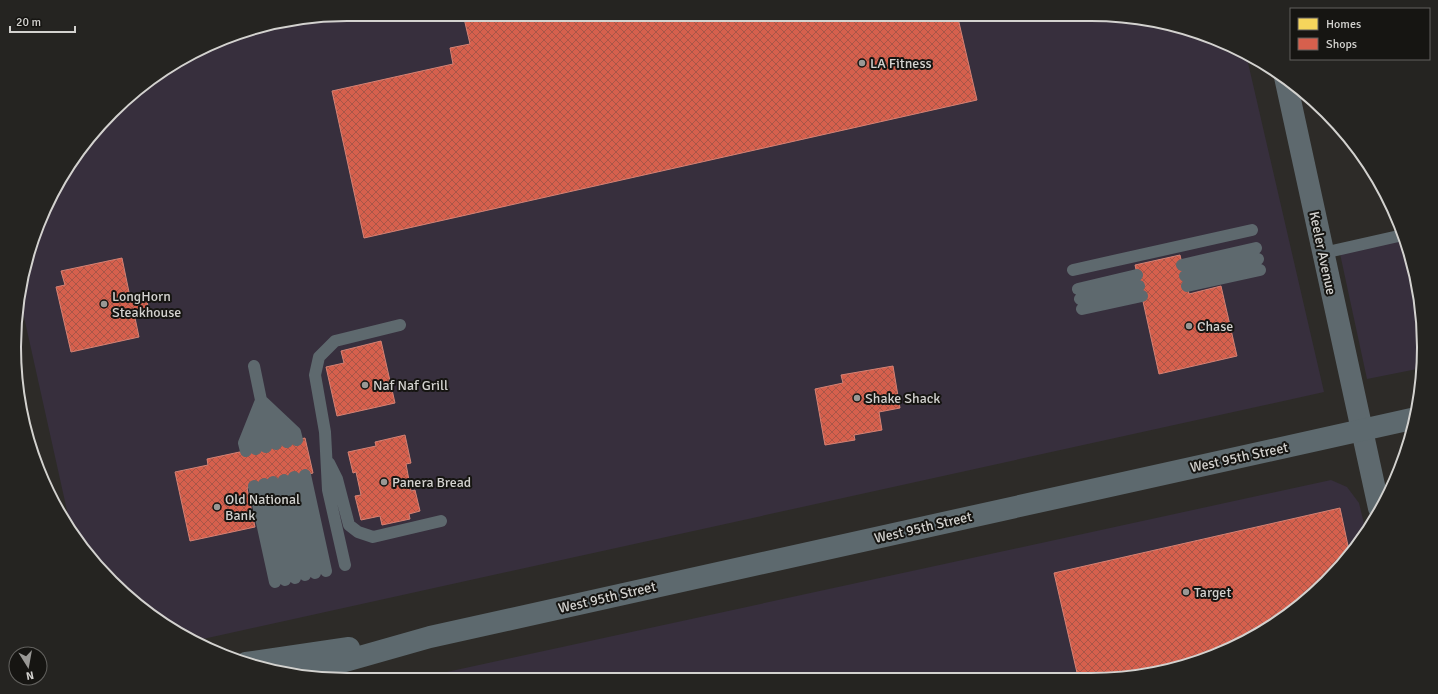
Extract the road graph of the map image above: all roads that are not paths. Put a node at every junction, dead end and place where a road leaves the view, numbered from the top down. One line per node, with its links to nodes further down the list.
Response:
1 (1287, 87): 4 (street, Keeler Avenue)
2 (1252, 230): 5 (lane)
3 (1398, 236): 4 (lane)
4 (1323, 253): 12 (street, Keeler Avenue)
5 (1073, 270)
6 (1185, 275): 6 (lane)
7 (1080, 299): 7 (lane)
8 (400, 325): 14 (lane)
9 (254, 366): 10 (lane)
10 (261, 400): 13 (lane); 13 (lane); 13 (lane)
11 (1409, 420): 12 (main road, West 95th Street)
12 (1362, 430): 16 (street, Keeler Avenue); 20 (main road, West 95th Street)
13 (271, 445)
14 (326, 459): 17 (lane); 18 (lane)
15 (279, 481): 19 (lane); 19 (lane); 19 (lane)
16 (1378, 501)
17 (441, 521)
18 (345, 565)
19 (300, 577)
20 (430, 637): 21 (main road, West 95th Street); 22 (main road, West 95th Street)
21 (258, 660)
22 (311, 671)

